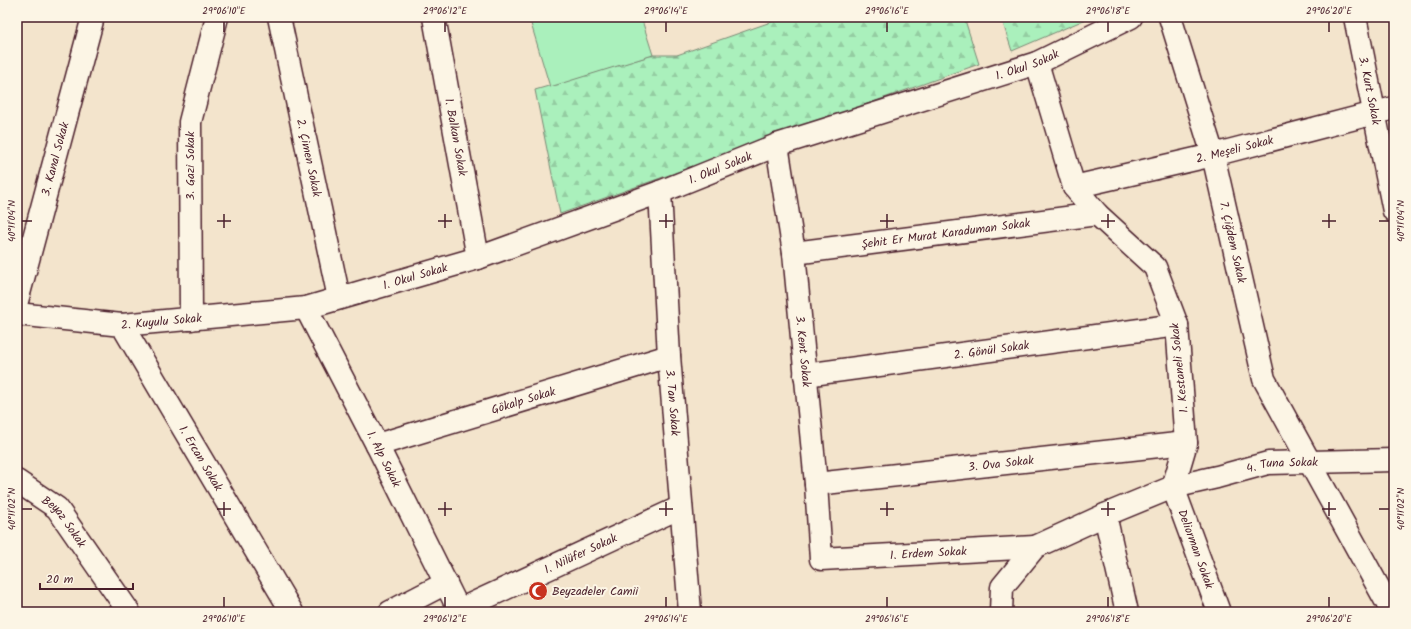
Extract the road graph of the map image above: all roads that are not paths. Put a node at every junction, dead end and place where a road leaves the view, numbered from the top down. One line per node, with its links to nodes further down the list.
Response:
1 (93, 17): 19 (street, 3. Kanal Sokak)
2 (217, 17): 22 (street, 3. Gazi Sokak)
3 (279, 17): 18 (street, 2. Çimen Sokak)
4 (434, 17): 17 (street, 1. Balkan Sokak)
5 (1131, 17): 8 (street, 1. Okul Sokak)
6 (1170, 17): 11 (street, 7. Çiğdem Sokak)
7 (1355, 17): 9 (street, 3. Kurt Sokak)
8 (1037, 63): 10 (street, 1. Okul Sokak); 12 (street, 1. Kestaneli Sokak)
9 (1385, 111): 11 (street, 2. Meşeli Sokak); 14 (street, 3. Kurt Sokak)
10 (777, 145): 13 (street, 1. Okul Sokak); 16 (street, 3. Kent Sokak)
11 (1213, 155): 12 (street, 2. Meşeli Sokak); 30 (street, 7. Çiğdem Sokak)
12 (1074, 187): 15 (street, 1. Kestaneli Sokak)
13 (660, 192): 17 (street, 1. Okul Sokak); 25 (street, 3. Tan Sokak)
14 (1394, 211)
15 (1097, 214): 16 (street, Şehit Er Murat Karaduman Sokak); 24 (street, 1. Kestaneli Sokak)
16 (794, 253): 26 (street, 3. Kent Sokak)
17 (478, 258): 18 (street, 1. Okul Sokak)
18 (339, 298): 20 (street, 1. Okul Sokak)
19 (17, 302)
20 (306, 308): 22 (street, 2. Kuyulu Sokak); 28 (street, 1. Alp Sokak)
21 (17, 314): 23 (street, 2. Kuyulu Sokak)
22 (191, 318): 23 (street, 2. Kuyulu Sokak)
23 (122, 325): 42 (street, 1. Ercan Sokak)
24 (1177, 325): 26 (street, 2. Gönül Sokak); 27 (street, 1. Kestaneli Sokak)
25 (669, 356): 28 (street, Gökalp Sokak); 34 (street, 3. Tan Sokak)
26 (805, 375): 32 (street, 3. Kent Sokak)
27 (1186, 443): 32 (street, 3. Ova Sokak); 33 (street, 1. Kestaneli Sokak)
28 (377, 445): 38 (street, 1. Alp Sokak)
29 (1394, 460): 30 (street, 4. Tuna Sokak)
30 (1309, 462): 33 (street, 4. Tuna Sokak); 40 (street, 7. Çiğdem Sokak)
31 (17, 481): 41 (street, Beyaz Sokak)
32 (816, 484): 37 (street, 3. Kent Sokak)
33 (1173, 487): 35 (street); 47 (street, Deliorman Sokak)
34 (680, 507): 39 (street, 1. Nilüfer Sokak); 44 (street, 3. Tan Sokak)
35 (1105, 515): 36 (street); 46 (street)
36 (1035, 547): 37 (street, 1. Erdem Sokak); 45 (street)
37 (821, 559)
38 (446, 583): 39 (street, 1. Alp Sokak); 43 (street)
39 (459, 611)
40 (1390, 611)
41 (128, 612)
42 (292, 612)
43 (390, 612)
44 (690, 612)
45 (1001, 612)
46 (1127, 612)
47 (1219, 612)

